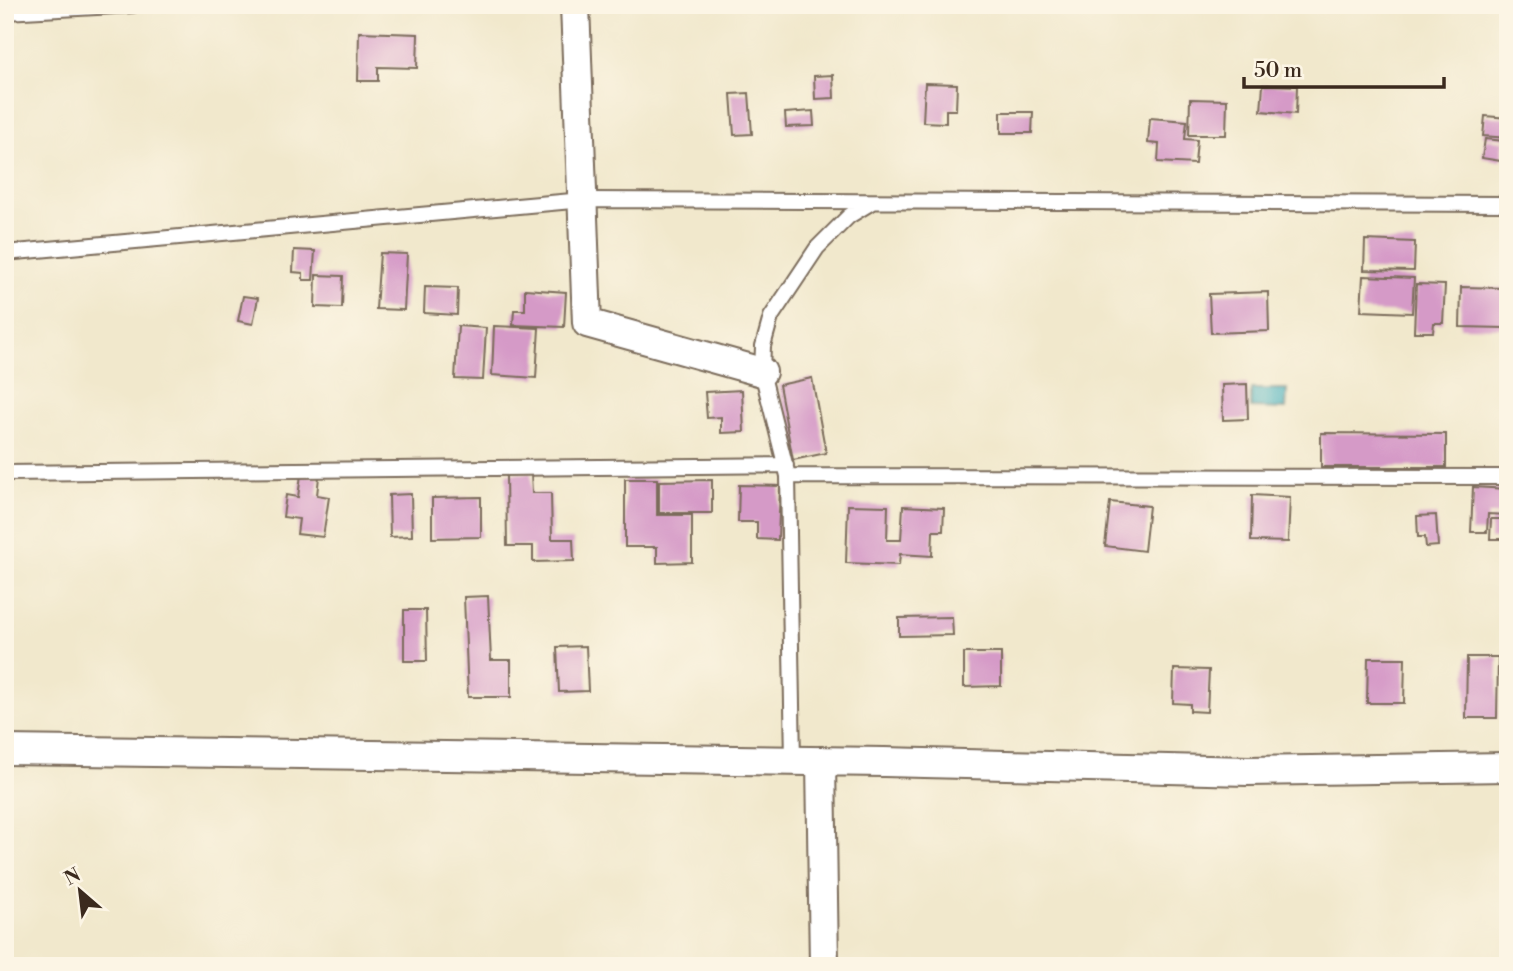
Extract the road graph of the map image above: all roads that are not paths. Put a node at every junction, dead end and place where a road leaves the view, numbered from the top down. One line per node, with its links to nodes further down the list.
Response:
1 (133, 5): 3 (lane)
2 (575, 5): 4 (street)
3 (5, 12)
4 (583, 200): 5 (lane); 7 (lane); 8 (street)
5 (874, 201): 6 (lane); 8 (lane)
6 (1508, 204)
7 (5, 253)
8 (762, 372): 9 (lane)
9 (787, 470): 10 (lane); 11 (lane); 13 (lane)
10 (5, 473)
11 (1508, 477)
12 (5, 750): 13 (street)
13 (807, 761): 14 (street); 15 (street)
14 (1508, 767)
15 (824, 966)

